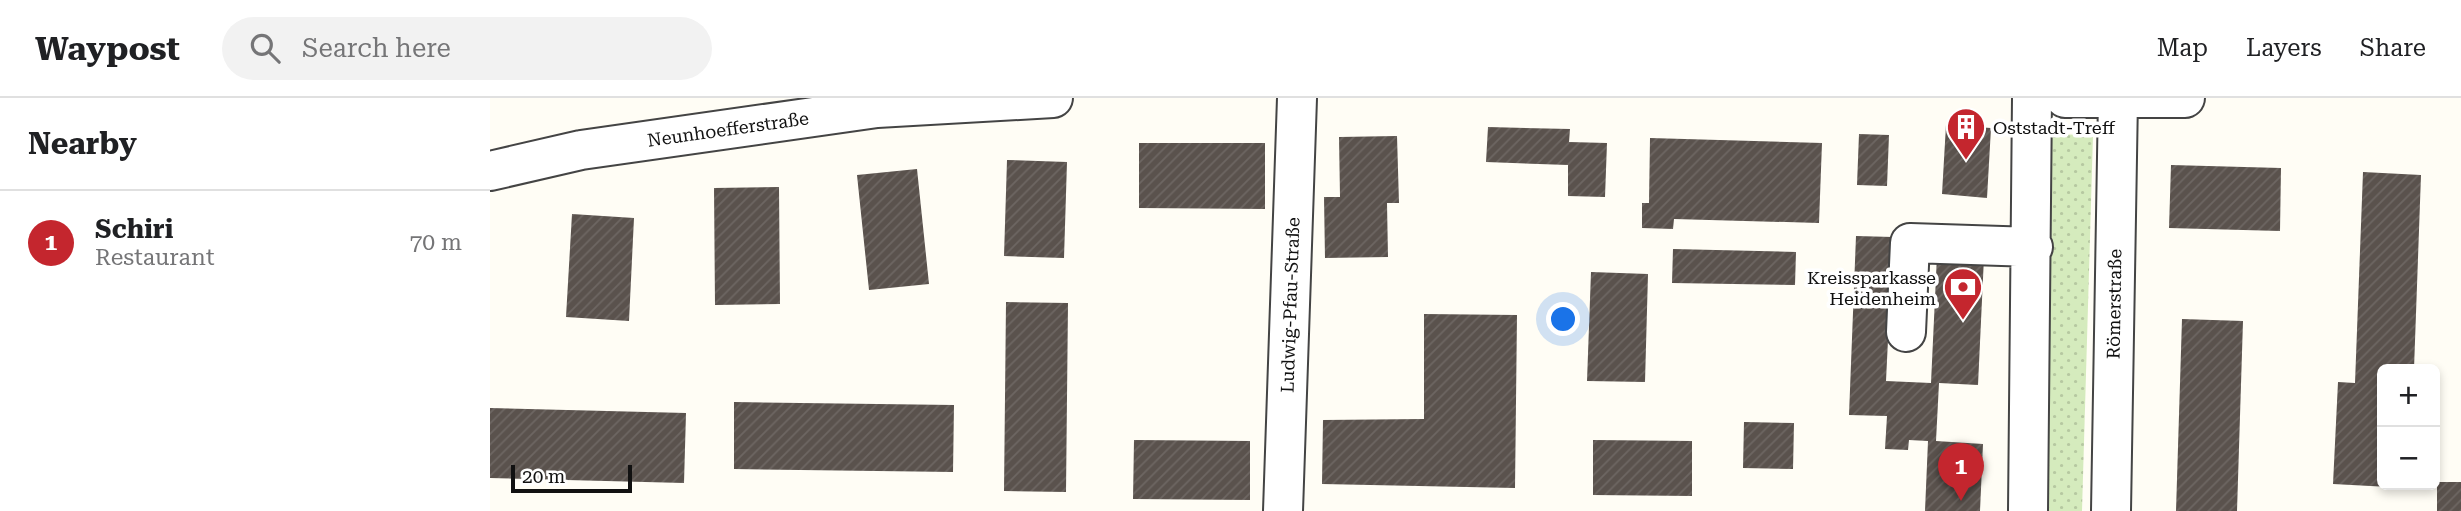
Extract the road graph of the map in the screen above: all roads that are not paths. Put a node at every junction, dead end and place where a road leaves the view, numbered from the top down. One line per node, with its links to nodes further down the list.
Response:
1 (1053, 98): 7 (street, Neunhoefferstraße)
2 (1297, 98): 10 (street, Ludwig-Pfau-Straße)
3 (2032, 98): 8 (street)
4 (2065, 98): 5 (street)
5 (2118, 98): 6 (street); 12 (street, Römerstraße)
6 (2185, 98)
7 (490, 171)
8 (2033, 247): 9 (street); 11 (street)
9 (1906, 332)
10 (1283, 511)
11 (2028, 511)
12 (2111, 511)

